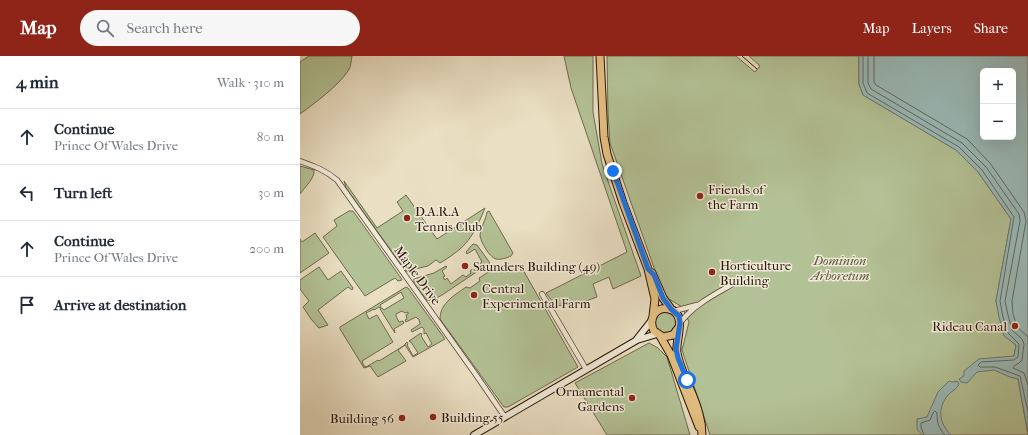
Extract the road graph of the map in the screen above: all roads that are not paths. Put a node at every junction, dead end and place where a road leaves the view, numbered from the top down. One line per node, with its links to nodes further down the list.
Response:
1 (600, 56): 3 (main road)
2 (300, 161): 13 (street, Maple Drive)
3 (648, 269): 7 (main road); 8 (main road)
4 (736, 282): 6 (street)
5 (542, 294): 12 (street)
6 (699, 304): 7 (street); 9 (street)
7 (672, 310): 8 (main road); 9 (main road)
8 (652, 318): 10 (main road); 11 (street)
9 (680, 325): 10 (main road); 15 (main road)
10 (658, 335): 11 (street); 15 (main road)
11 (637, 340): 12 (street)
12 (586, 369): 13 (street)
13 (505, 417): 14 (street)
14 (474, 435)
15 (702, 435)

